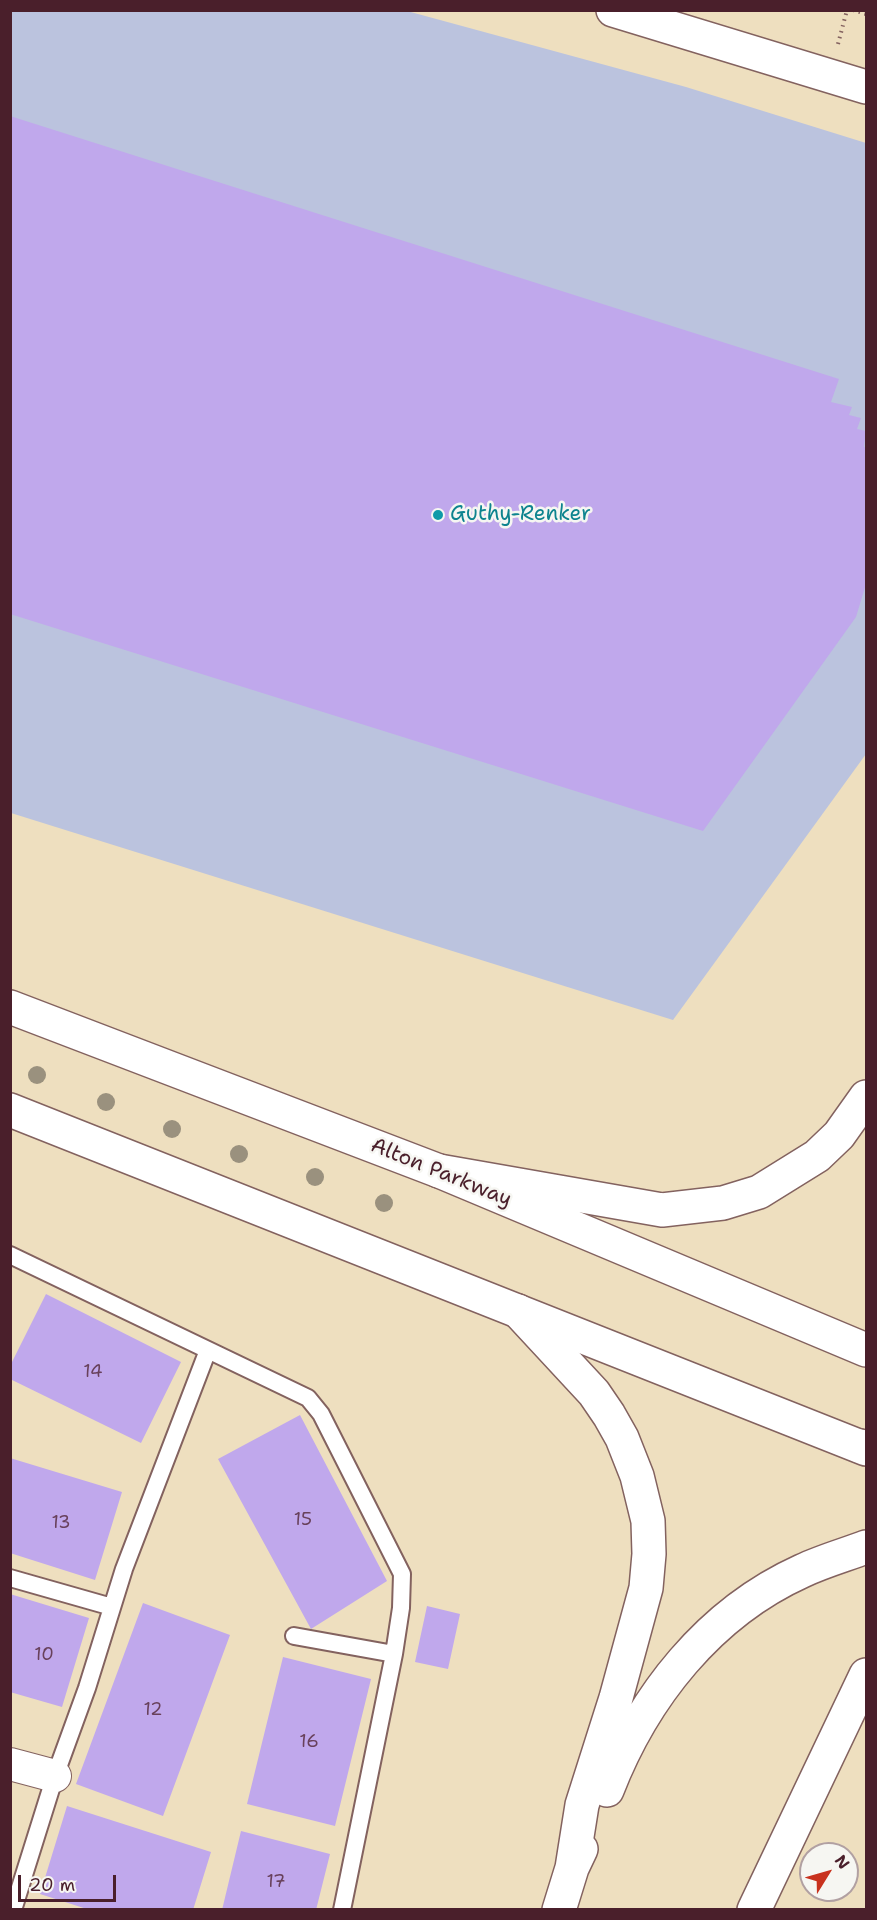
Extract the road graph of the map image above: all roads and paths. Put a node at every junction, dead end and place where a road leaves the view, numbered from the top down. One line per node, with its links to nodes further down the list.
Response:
1 (614, 10): 4 (main road)
2 (853, 10): 3 (path)
3 (867, 14)
4 (867, 87)
5 (10, 1007): 8 (main road, Alton Parkway)
6 (867, 1097): 8 (main road)
7 (10, 1110): 10 (main road)
8 (439, 1171): 12 (main road, Alton Parkway)
9 (10, 1255): 11 (lane)
10 (518, 1311): 13 (main road); 22 (main road)
11 (208, 1350): 16 (lane); 18 (lane)
12 (867, 1350)
13 (864, 1448)
14 (867, 1547): 22 (main road)
15 (10, 1578): 16 (lane)
16 (112, 1607): 21 (lane)
17 (294, 1636): 18 (lane)
18 (394, 1654): 24 (lane)
19 (867, 1675): 26 (main road)
20 (10, 1764): 21 (street)
21 (55, 1776): 23 (lane)
22 (572, 1868): 25 (main road)
23 (16, 1909)
24 (342, 1910)
25 (559, 1910)
26 (754, 1910)

